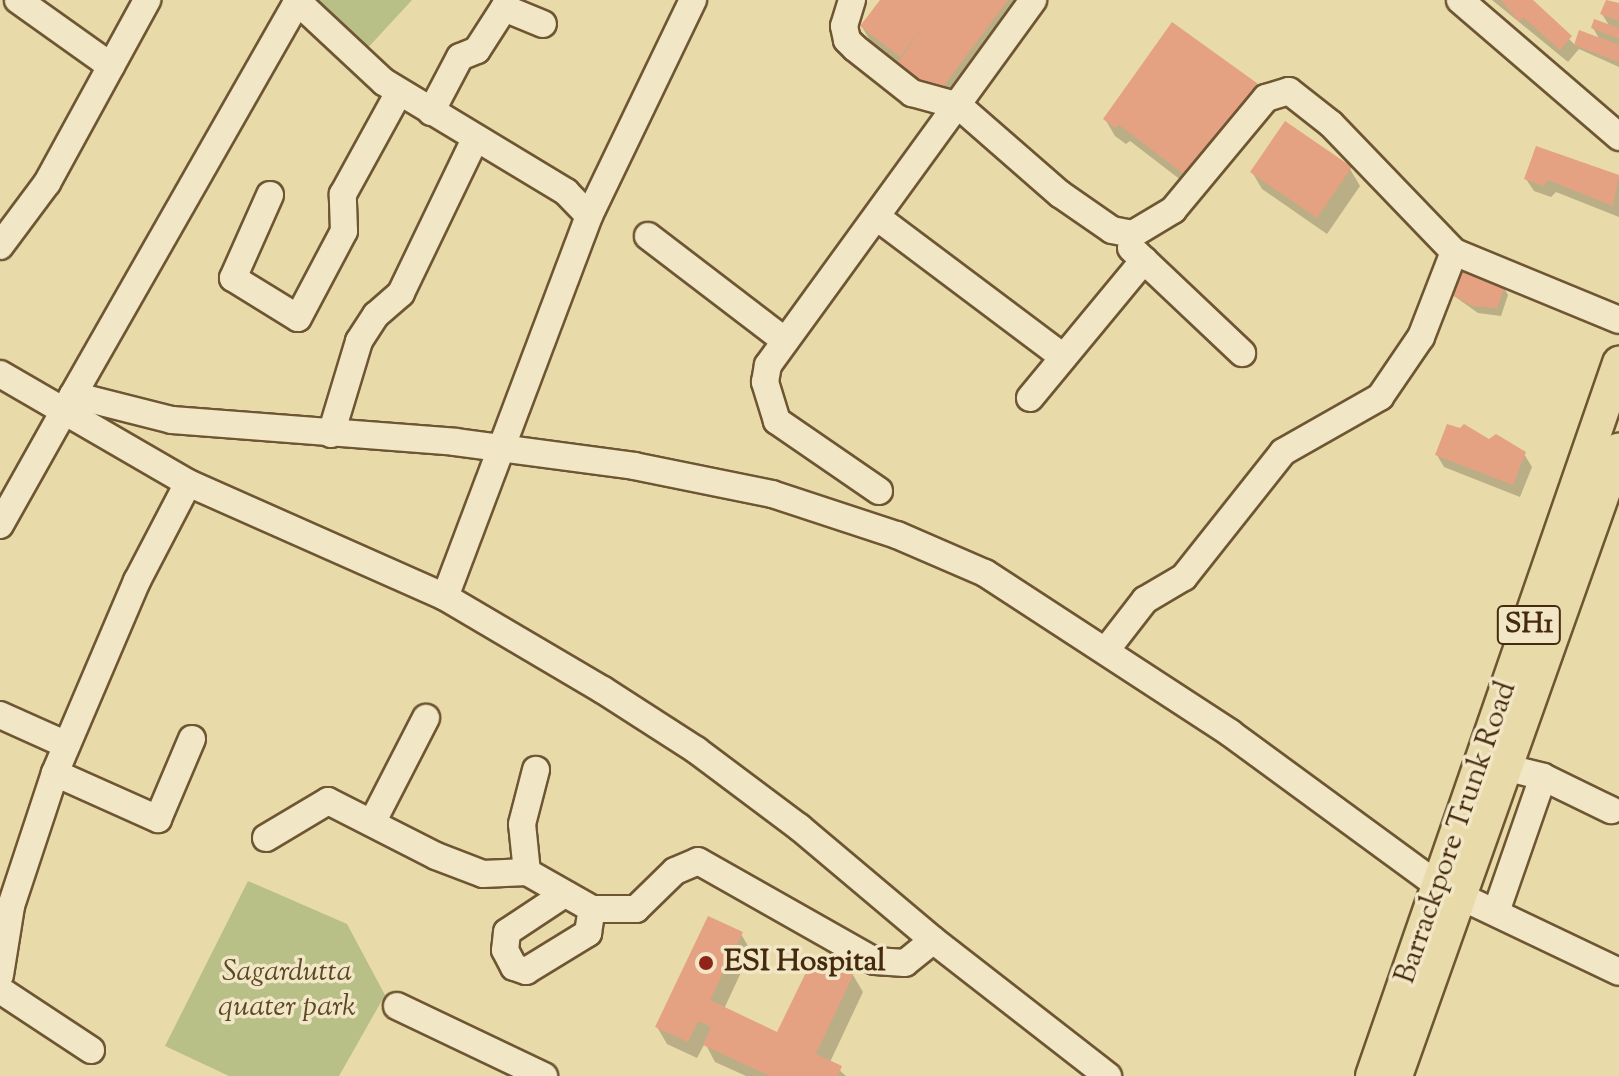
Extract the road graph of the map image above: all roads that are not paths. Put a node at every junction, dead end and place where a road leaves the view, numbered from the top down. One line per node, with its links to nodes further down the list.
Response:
1 (18, 0): 9 (street)
2 (147, 0): 9 (street)
3 (693, 0): 16 (street)
4 (852, 0): 11 (street)
5 (1033, 0): 11 (street)
6 (1460, 0): 13 (street)
7 (297, 1): 10 (street); 30 (street)
8 (543, 24): 12 (street)
9 (111, 66): 20 (street)
10 (399, 92): 12 (street); 15 (street)
11 (959, 106): 17 (street); 18 (street)
12 (431, 112): 14 (street)
13 (1619, 137)
14 (474, 141): 16 (street); 31 (street)
15 (270, 195)
16 (589, 216): 32 (street)
17 (878, 218): 24 (street); 26 (street)
18 (1112, 230): 21 (street); 22 (street)
19 (648, 236): 24 (street)
20 (0, 246)
21 (1454, 252): 23 (street); 38 (street)
22 (1144, 260): 25 (street); 26 (street)
23 (1619, 320)
24 (784, 340): 35 (street)
25 (1242, 353)
26 (1063, 357): 29 (street)
27 (1619, 363): 51 (main road, Barrackpore Trunk Road / SH1)
28 (0, 374): 30 (street)
29 (1030, 398)
30 (69, 402): 31 (street); 34 (street); 36 (street)
31 (331, 434): 32 (street)
32 (499, 448): 37 (street); 38 (street)
33 (1619, 449): 43 (main road, Barrackpore Trunk Road / SH1)
34 (188, 483): 37 (street); 42 (street)
35 (879, 491)
36 (0, 525)
37 (445, 597): 55 (street)
38 (1107, 649): 51 (street)
39 (0, 715): 42 (street)
40 (426, 718): 48 (street)
41 (192, 739): 45 (street)
42 (67, 745): 45 (street)
43 (1508, 768): 46 (street); 51 (main road, Barrackpore Trunk Road / SH1)
44 (536, 770): 50 (street)
45 (55, 773): 57 (street)
46 (1543, 777): 47 (street); 54 (street)
47 (1611, 810)
48 (373, 821): 49 (street); 50 (street)
49 (266, 838)
50 (527, 872): 52 (street)
51 (1450, 891): 54 (street); 63 (main road, Barrackpore Trunk Road / SH1); 64 (main road, Barrackpore Trunk Road / SH1)
52 (563, 895): 53 (street); 53 (street)
53 (592, 909): 55 (street)
54 (1496, 912): 56 (street)
55 (933, 940): 62 (street)
56 (1619, 972)
57 (0, 975)
58 (0, 990): 60 (street)
59 (397, 1006): 61 (street)
60 (91, 1050)
61 (544, 1076)
62 (1108, 1076)
63 (1372, 1076)
64 (1396, 1076)

